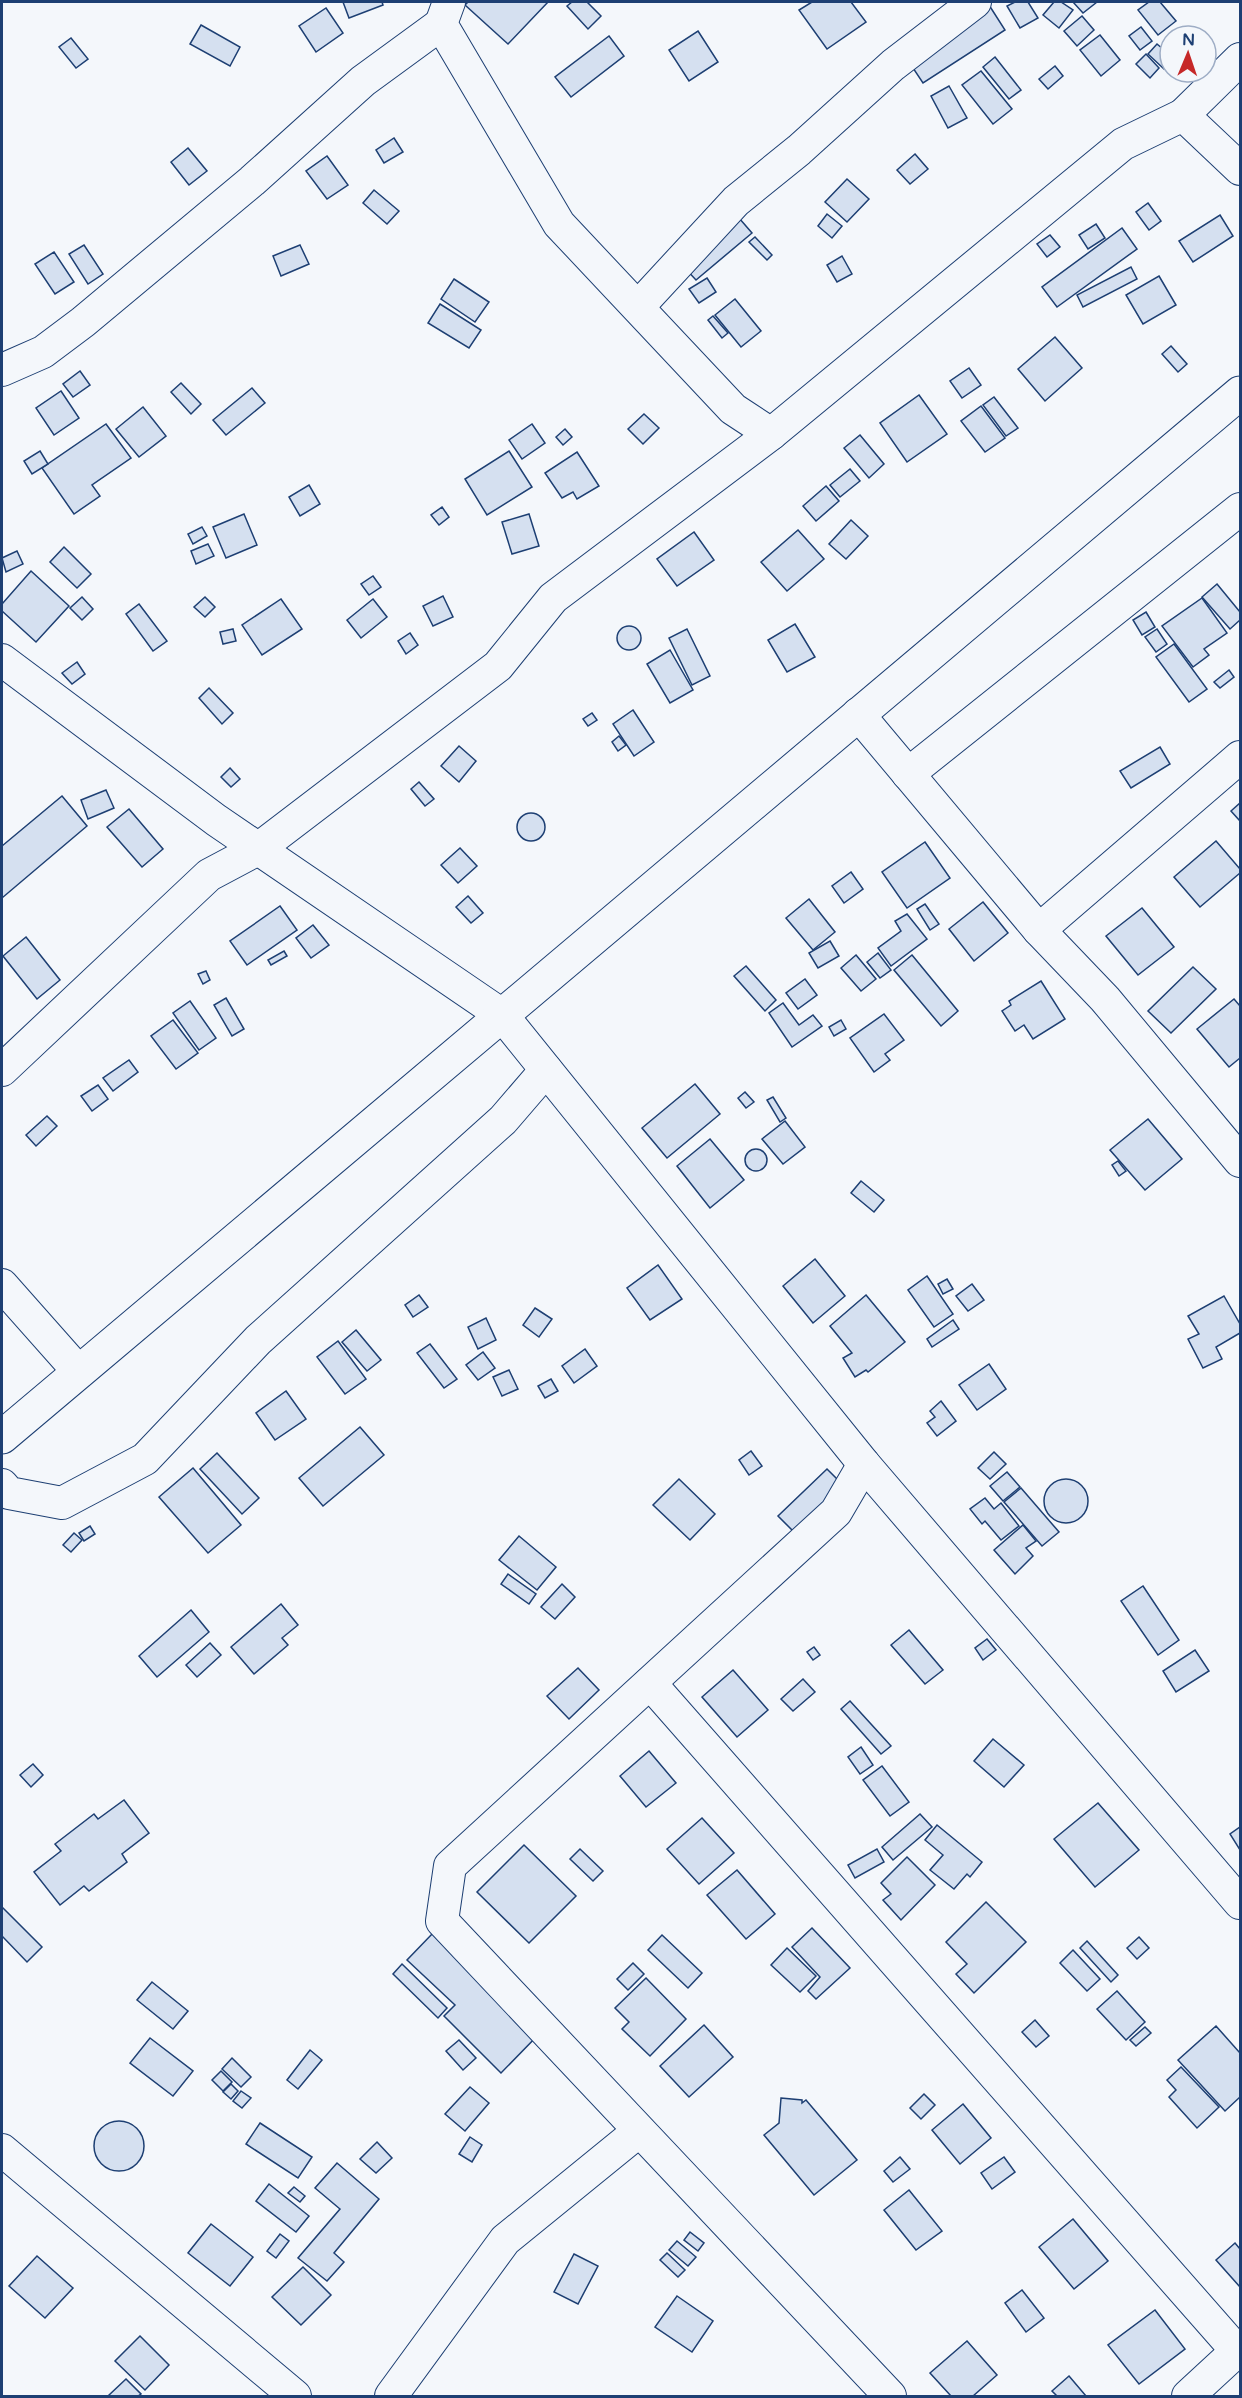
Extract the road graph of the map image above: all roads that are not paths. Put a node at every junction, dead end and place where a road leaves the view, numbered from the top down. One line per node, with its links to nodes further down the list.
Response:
1 (975, 2): 6 (street)
2 (445, 13): 6 (street); 7 (street)
3 (1240, 59): 4 (street)
4 (1183, 115): 5 (street); 9 (street)
5 (1240, 169)
6 (638, 307): 9 (street)
7 (2, 370)
8 (1240, 393): 12 (highway)
9 (771, 434): 15 (street)
10 (1240, 509): 14 (street)
11 (2, 660): 15 (street)
12 (858, 714): 14 (street); 17 (highway)
13 (1240, 757): 16 (street)
14 (908, 774): 16 (street)
15 (258, 849): 17 (street); 18 (street)
16 (1039, 930): 20 (street)
17 (502, 1015): 19 (street); 22 (highway)
18 (2, 1070)
19 (546, 1070): 24 (street); 25 (street)
20 (1240, 1161)
21 (2, 1285): 22 (street)
22 (79, 1372): 23 (highway)
23 (2, 1437)
24 (864, 1464): 26 (street); 27 (street)
25 (2, 1485)
26 (650, 1683): 28 (street); 30 (street)
27 (1240, 1903)
28 (639, 2130): 32 (street); 33 (street)
29 (2, 2150): 31 (street)
30 (1239, 2350): 34 (street)
31 (295, 2397)
32 (391, 2397)
33 (890, 2397)
34 (1188, 2397)

